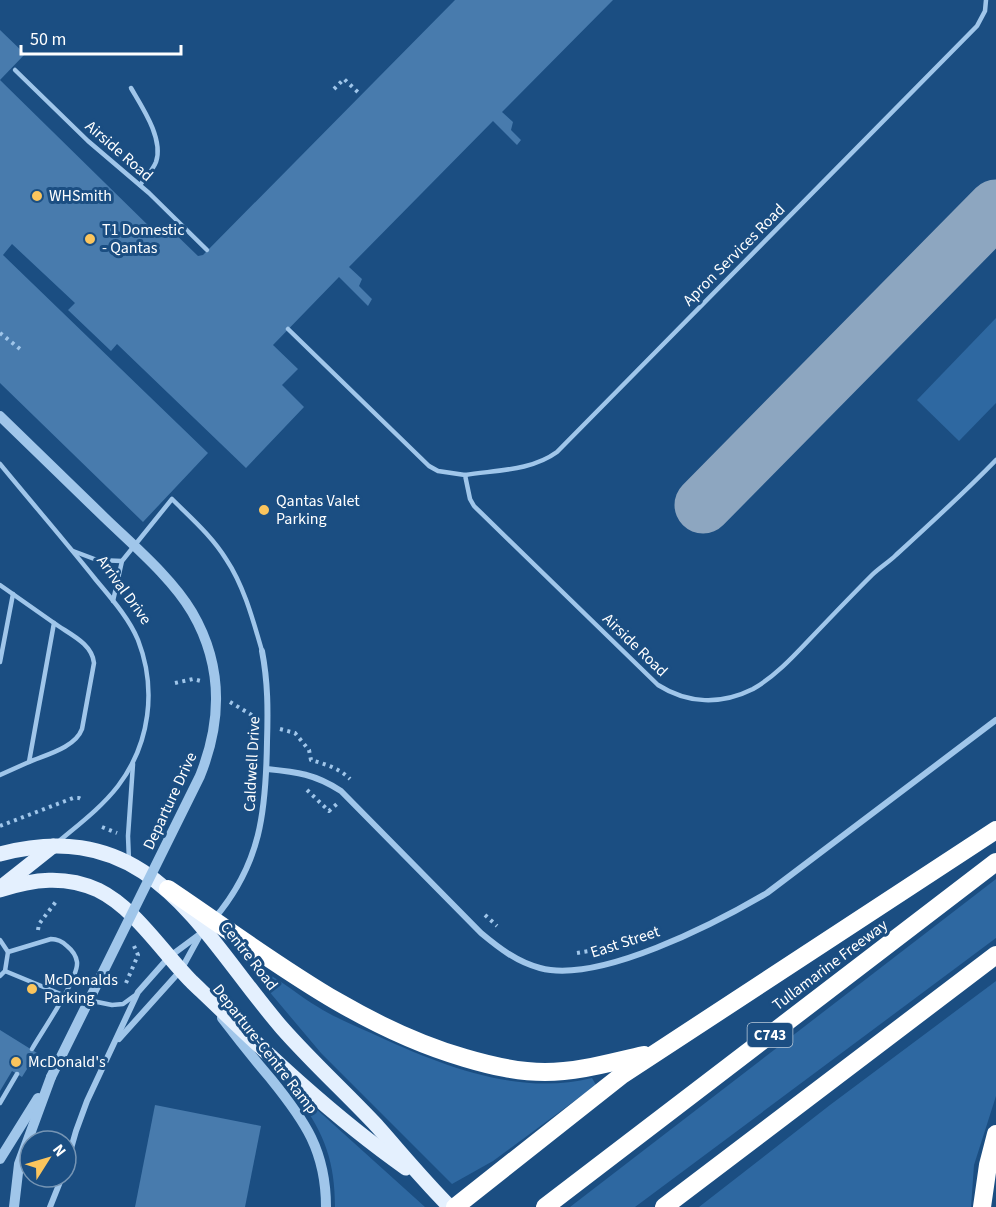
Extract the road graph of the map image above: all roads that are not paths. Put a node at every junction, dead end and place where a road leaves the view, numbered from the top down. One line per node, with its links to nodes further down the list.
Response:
1 (986, 0): 10 (lane, Apron Services Road)
2 (15, 70): 4 (lane, Airside Road)
3 (131, 88): 4 (lane)
4 (140, 185): 5 (lane, Airside Road)
5 (207, 250)
6 (288, 329): 10 (lane)
7 (0, 416): 45 (street, Departure Drive, bridge)
8 (996, 460): 10 (lane, Airside Road)
9 (0, 464): 11 (lane, Arrival Drive)
10 (465, 475)
11 (73, 550): 12 (lane); 15 (lane, Arrival Drive)
12 (122, 561): 15 (lane); 17 (lane, Arrival Drive)
13 (0, 585): 14 (lane)
14 (12, 594): 16 (lane); 18 (lane)
15 (113, 601): 21 (lane, Arrival Drive)
16 (54, 623): 20 (lane); 20 (lane)
17 (262, 651): 22 (street, Caldwell Drive)
18 (0, 662)
19 (996, 720): 22 (street, East Street)
20 (28, 762): 23 (lane)
21 (134, 762): 25 (lane, Arrival Drive); 28 (lane, Arrival Drive)
22 (267, 769): 31 (street, Caldwell Drive)
23 (0, 775)
24 (996, 830): 43 (highway)
25 (53, 846): 26 (main road); 28 (main road); 29 (main road, Arrival Drive)
26 (0, 854)
27 (996, 862): 57 (highway, Tullamarine Freeway / C743)
28 (129, 865): 30 (main road)
29 (0, 889): 35 (main road, Centre Road)
30 (168, 889): 31 (highway)
31 (207, 927): 35 (street, Caldwell Drive); 38 (street, Caldwell Drive); 43 (highway); 50 (main road, Centre Road)
32 (0, 940): 33 (lane)
33 (8, 952): 36 (lane); 40 (lane)
34 (996, 955): 58 (highway)
35 (169, 957): 38 (main road, Centre Road); 39 (street, Caldwell Drive)
36 (5, 971): 37 (lane); 40 (lane)
37 (0, 976)
38 (186, 976): 41 (street, Caldwell Drive); 50 (main road, Centre Road); 54 (street, Departure-Centre Ramp)
39 (138, 992): 40 (lane); 41 (street, Caldwell Drive)
40 (63, 995): 42 (lane)
41 (114, 1045): 47 (street, Caldwell Drive)
42 (32, 1049)
43 (655, 1052): 56 (highway)
44 (17, 1074): 46 (lane)
45 (51, 1077): 49 (street); 52 (street)
46 (0, 1103)
47 (77, 1129)
48 (996, 1134): 59 (highway)
49 (0, 1159)
50 (420, 1178): 55 (main road, Centre Road)
51 (57, 1189): 53 (street)
52 (14, 1207)
53 (50, 1207)
54 (326, 1207)
55 (450, 1207)
56 (455, 1207)
57 (545, 1207)
58 (664, 1207)
59 (982, 1207)

